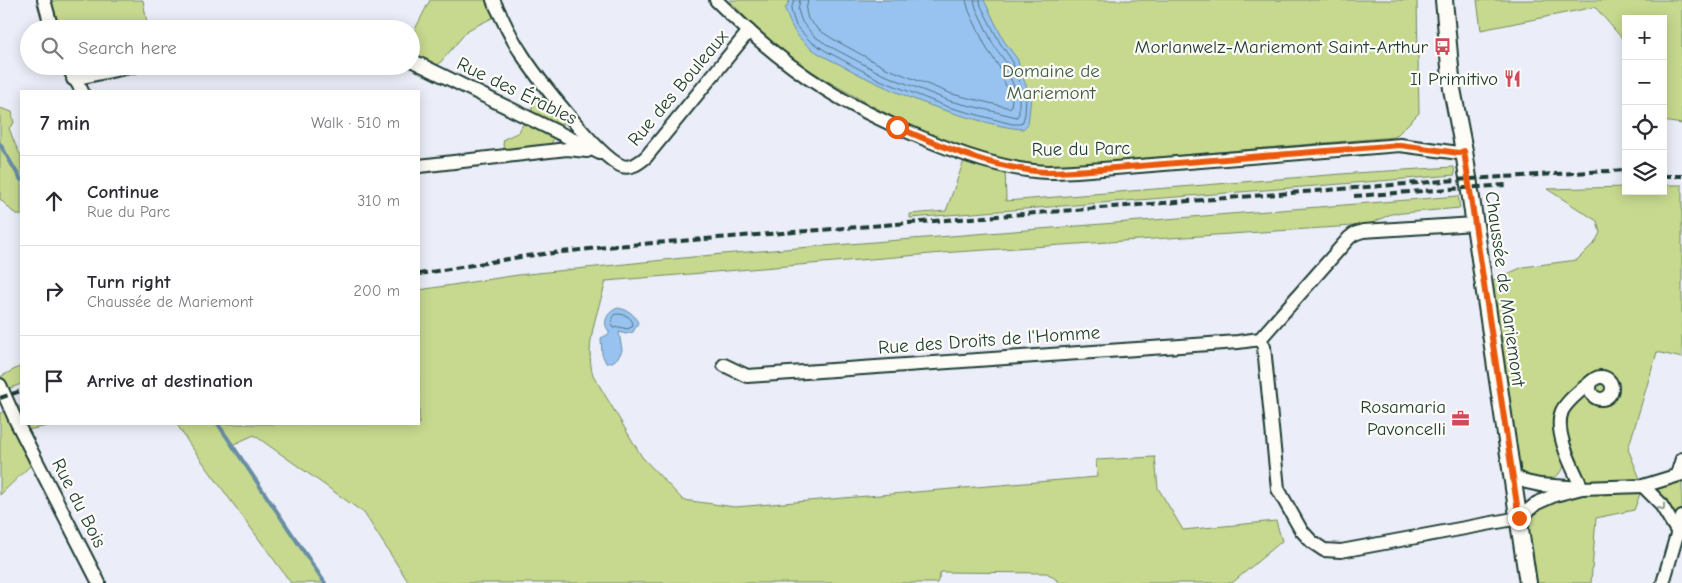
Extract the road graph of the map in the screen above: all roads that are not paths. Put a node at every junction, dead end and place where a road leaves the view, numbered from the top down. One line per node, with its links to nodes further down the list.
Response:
1 (44, 0): 5 (street)
2 (493, 0): 13 (street, Rue des Bouleaux)
3 (716, 0): 6 (street, Rue du Parc)
4 (1444, 0): 12 (street, Chaussée de Mariemont)
5 (50, 20)
6 (749, 32): 12 (street, Rue du Parc); 13 (street, Rue des Bouleaux)
7 (420, 64): 13 (street, Rue des Érables)
8 (71, 75): 10 (street)
9 (92, 75): 10 (street)
10 (73, 79): 11 (street)
11 (81, 90)
12 (1464, 151): 15 (street, Chaussée de Mariemont)
13 (607, 156): 14 (street, Rue des Bouleaux)
14 (420, 166)
15 (1475, 224): 16 (street); 21 (street, Chaussée de Mariemont)
16 (1260, 339): 17 (street, Rue des Droits de l'Homme); 26 (street)
17 (724, 365)
18 (1592, 380): 24 (street)
19 (0, 385): 28 (street, Rue du Bois)
20 (1682, 459): 22 (street)
21 (1512, 475): 24 (street); 26 (street, Chaussée de Mariemont)
22 (1680, 475): 23 (street)
23 (1643, 486): 24 (street); 27 (street, one-way to 27)
24 (1582, 488): 26 (street)
25 (1682, 517): 27 (street)
26 (1519, 518): 29 (street, Chaussée de Mariemont)
27 (1677, 531): 30 (street)
28 (99, 583)
29 (1528, 583)
30 (1663, 583)

